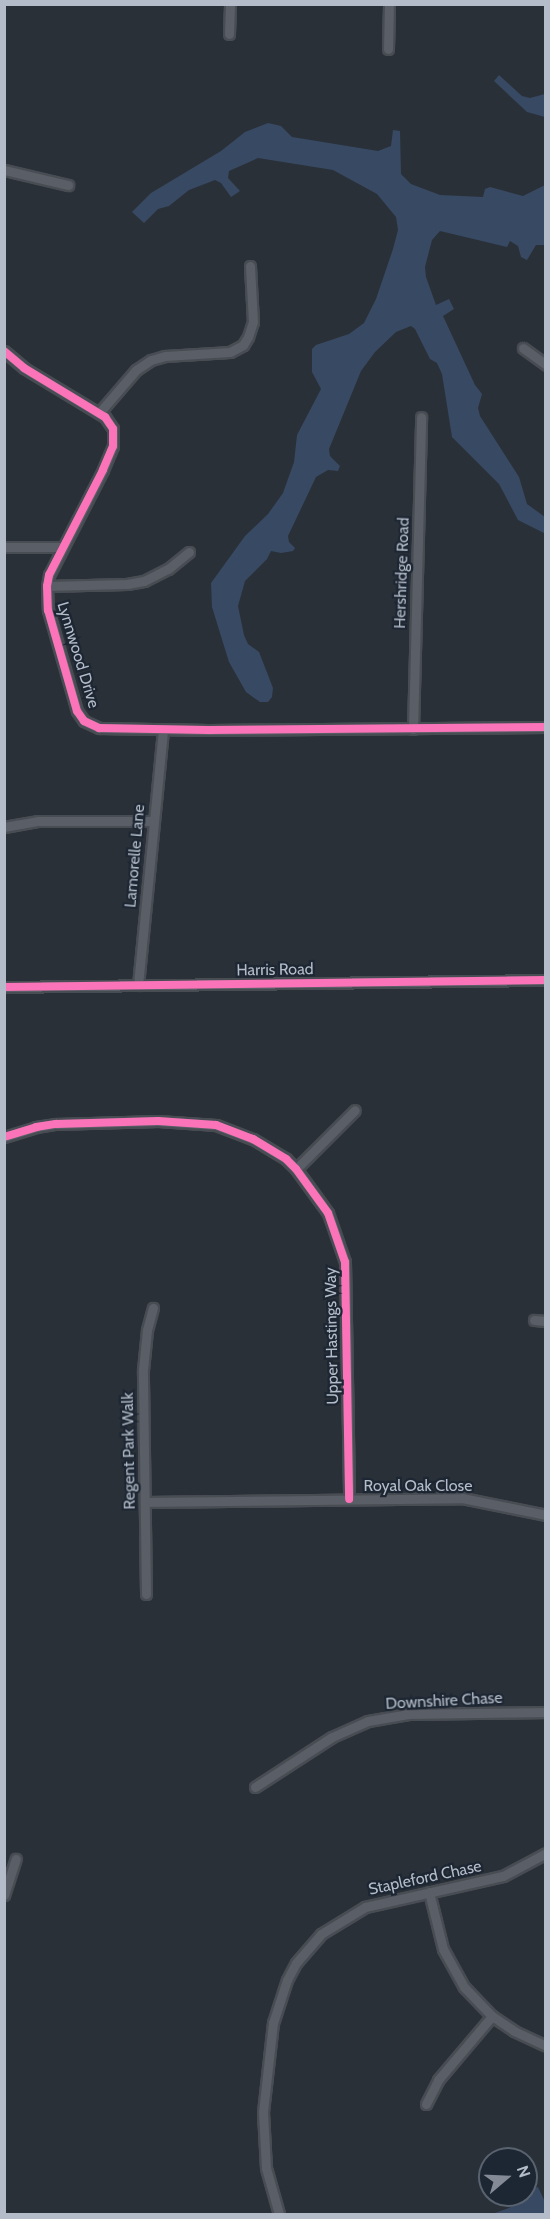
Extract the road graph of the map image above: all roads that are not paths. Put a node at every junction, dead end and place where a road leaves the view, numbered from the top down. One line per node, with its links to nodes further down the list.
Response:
1 (230, 4): 3 (street)
2 (389, 4): 4 (street)
3 (229, 34)
4 (388, 50)
5 (4, 170): 6 (street)
6 (68, 185)
7 (250, 266): 11 (street)
8 (524, 348): 10 (street)
9 (4, 351): 11 (street)
10 (546, 365)
11 (99, 412): 14 (street, Lynnwood Drive)
12 (421, 417): 19 (street, Hershridge Road)
13 (4, 547): 14 (street)
14 (63, 547): 16 (street, Lynnwood Drive)
15 (189, 552): 16 (street)
16 (47, 586): 18 (street, Lynnwood Drive)
17 (546, 727): 19 (street, Lynnwood Drive)
18 (163, 729): 19 (street, Lynnwood Drive); 20 (street, Lamorelle Lane)
19 (413, 729)
20 (154, 821): 21 (street); 23 (street, Lamorelle Lane)
21 (4, 827)
22 (546, 980): 23 (street, Harris Road)
23 (138, 985): 24 (street, Harris Road)
24 (4, 987)
25 (355, 1110): 27 (street)
26 (4, 1137): 27 (street, Upper Hastings Way)
27 (296, 1168): 31 (street, Upper Hastings Way)
28 (153, 1308): 32 (street, Regent Park Walk)
29 (534, 1320): 30 (street)
30 (546, 1321)
31 (349, 1499): 32 (street, Royal Oak Close); 33 (street, Royal Oak Close)
32 (145, 1502): 34 (street, Regent Park Walk)
33 (546, 1515)
34 (146, 1594)
35 (546, 1712): 36 (street, Downshire Chase)
36 (255, 1787)
37 (546, 1853): 39 (street, Stapleford Chase)
38 (16, 1859): 40 (street)
39 (429, 1892): 41 (street); 44 (street, Stapleford Chase)
40 (4, 1895)
41 (492, 2016): 42 (street); 43 (street)
42 (546, 2046)
43 (426, 2104)
44 (279, 2214)

